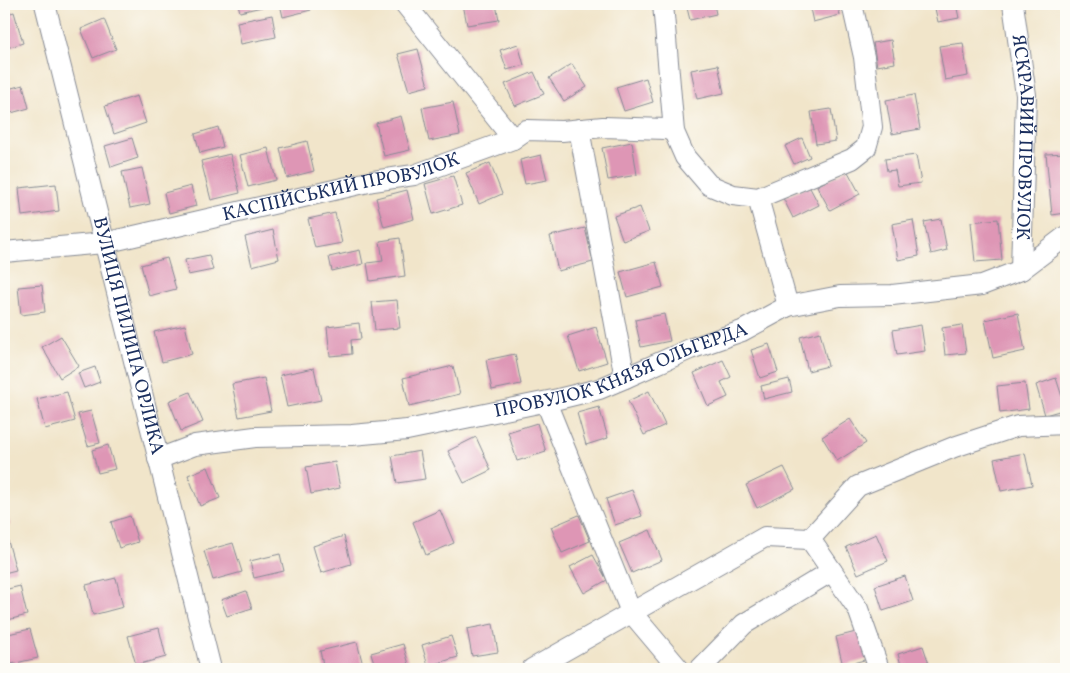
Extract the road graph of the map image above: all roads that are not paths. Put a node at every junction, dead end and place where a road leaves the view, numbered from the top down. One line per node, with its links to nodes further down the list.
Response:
1 (45, 4): 11 (street, ВУЛИЦЯ ПИЛИПА ОРЛИКА)
2 (405, 4): 8 (street)
3 (663, 4): 7 (street)
4 (852, 4): 9 (street)
5 (1013, 4): 13 (street, ЯСКРАВИЙ ПРОВУЛОК)
6 (579, 129): 7 (street, КАСПІЙСЬКИЙ ПРОВУЛОК); 8 (street, КАСПІЙСЬКИЙ ПРОВУЛОК); 15 (street)
7 (674, 132): 9 (street)
8 (513, 139): 11 (street, КАСПІЙСЬКИЙ ПРОВУЛОК)
9 (758, 198): 14 (street)
10 (1066, 236): 13 (street, ПРОВУЛОК КНЯЗЯ ОЛЬГЕРДА)
11 (104, 243): 12 (street, КАСПІЙСЬКИЙ ПРОВУЛОК); 18 (street, ВУЛИЦЯ ПИЛИПА ОРЛИКА)
12 (4, 252)
13 (1021, 270): 14 (street, ПРОВУЛОК КНЯЗЯ ОЛЬГЕРДА)
14 (788, 306): 15 (street, ПРОВУЛОК КНЯЗЯ ОЛЬГЕРДА)
15 (625, 378): 16 (street, ПРОВУЛОК КНЯЗЯ ОЛЬГЕРДА)
16 (546, 402): 18 (street, ПРОВУЛОК КНЯЗЯ ОЛЬГЕРДА); 21 (street)
17 (1066, 424): 19 (street)
18 (158, 459): 22 (street, ВУЛИЦЯ ПИЛИПА ОРЛИКА)
19 (810, 539): 20 (street); 21 (street)
20 (832, 571): 25 (street); 26 (street)
21 (631, 612): 23 (street); 24 (street)
22 (211, 669)
23 (532, 669)
24 (679, 669)
25 (700, 669)
26 (879, 669)

